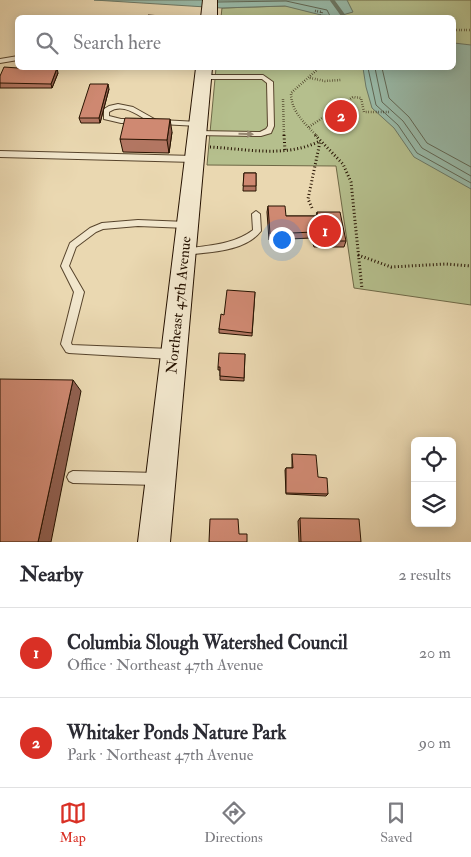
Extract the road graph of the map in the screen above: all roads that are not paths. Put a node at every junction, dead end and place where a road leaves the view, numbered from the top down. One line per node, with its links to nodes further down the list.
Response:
1 (15, 58): 2 (lane)
2 (0, 61)
3 (203, 72): 5 (street, Northeast 47th Avenue); 5 (lane, one-way to 3)
4 (155, 122): 4 (lane); 5 (lane)
5 (196, 141): 6 (lane); 8 (street, Northeast 47th Avenue)
6 (0, 154)
7 (256, 214): 9 (lane)
8 (188, 225): 9 (street, Northeast 47th Avenue); 10 (lane)
9 (185, 252): 10 (street, Northeast 47th Avenue)
10 (174, 354): 12 (street, Northeast 47th Avenue)
11 (73, 477): 12 (lane)
12 (160, 479): 13 (street, Northeast 47th Avenue)
13 (154, 542)

